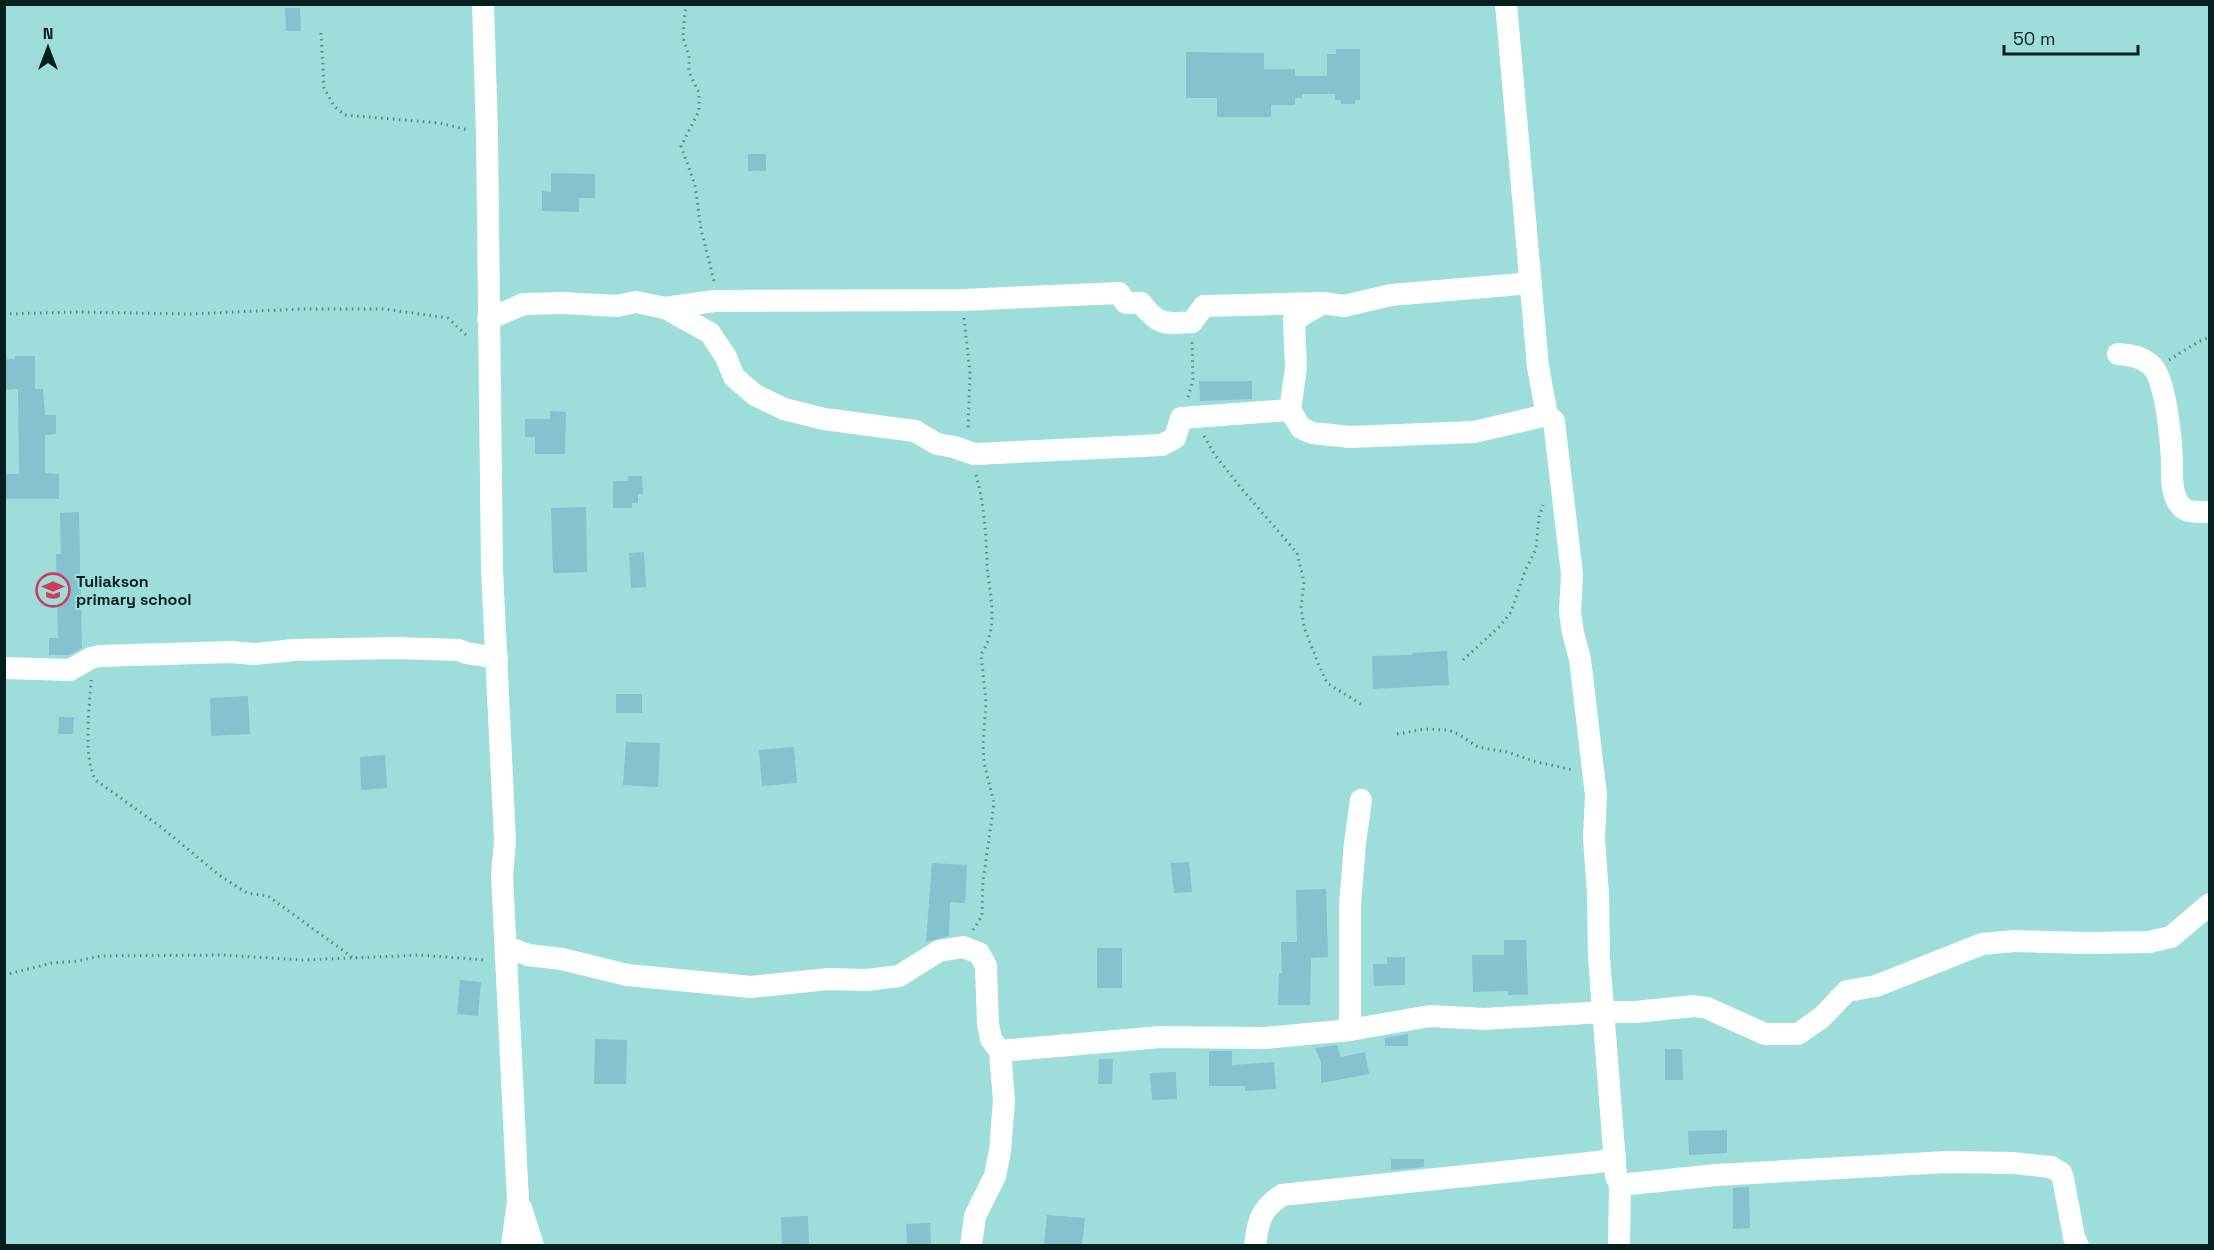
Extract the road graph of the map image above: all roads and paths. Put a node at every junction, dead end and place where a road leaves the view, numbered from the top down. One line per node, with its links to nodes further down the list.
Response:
1 (483, 4): 5 (street)
2 (688, 4): 8 (path)
3 (1506, 4): 6 (street)
4 (321, 33): 5 (path)
5 (487, 135): 12 (street)
6 (1531, 283): 9 (street); 19 (street)
7 (962, 300): 8 (street); 13 (street); 21 (path)
8 (714, 301): 10 (street)
9 (1323, 303): 13 (street); 18 (street)
10 (665, 308): 12 (street); 21 (street)
11 (4, 315): 16 (path)
12 (488, 319): 16 (street)
13 (1192, 322): 20 (path)
14 (2210, 337): 17 (path)
15 (2118, 354): 17 (street)
16 (489, 356): 25 (street)
17 (2154, 369): 23 (street)
18 (1290, 410): 19 (street); 20 (street)
19 (1547, 416): 30 (street)
20 (1181, 418): 21 (street); 28 (path)
21 (968, 452): 33 (path)
22 (1546, 497): 26 (path)
23 (2210, 512)
24 (91, 658): 25 (street); 27 (street); 35 (path)
25 (497, 658): 34 (street)
26 (1463, 660)
27 (4, 668)
28 (1361, 704)
29 (1397, 734): 30 (path)
30 (1593, 774): 37 (street)
31 (1361, 800): 38 (street)
32 (2210, 904): 37 (street)
33 (963, 947): 34 (street); 39 (street)
34 (507, 954): 35 (path); 42 (street)
35 (354, 958): 36 (path)
36 (4, 975)
37 (1603, 1012): 38 (street); 40 (street)
38 (1350, 1030): 39 (street)
39 (1000, 1051): 45 (street)
40 (1615, 1157): 41 (street); 46 (street)
41 (1620, 1185): 47 (street); 48 (street)
42 (518, 1201): 43 (street); 44 (street)
43 (512, 1245)
44 (533, 1245)
45 (971, 1245)
46 (1255, 1245)
47 (1619, 1245)
48 (2078, 1245)

